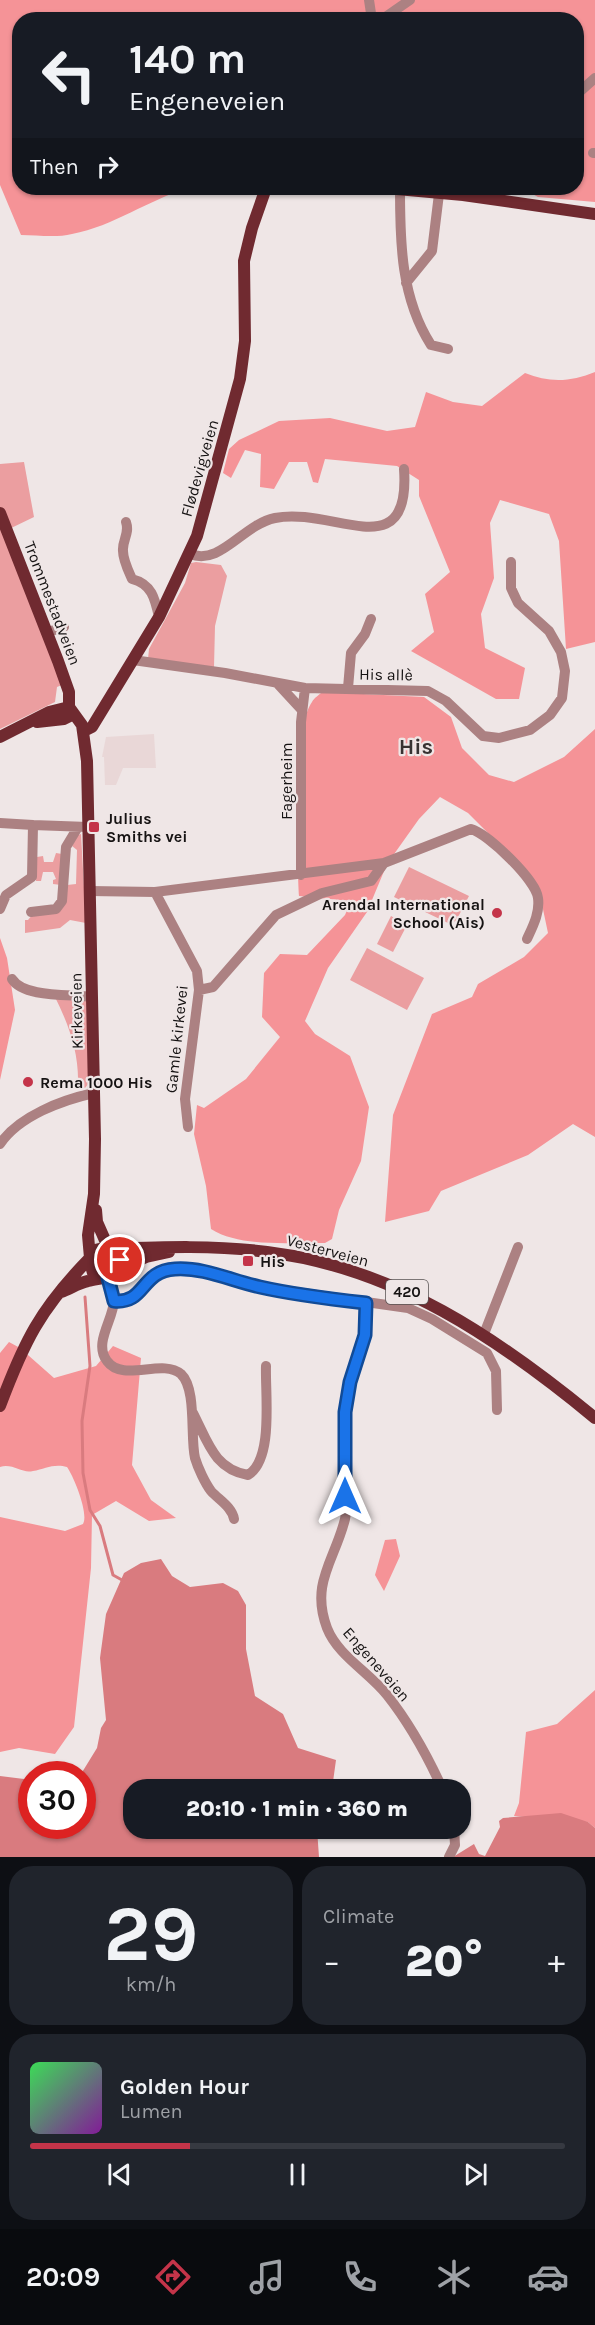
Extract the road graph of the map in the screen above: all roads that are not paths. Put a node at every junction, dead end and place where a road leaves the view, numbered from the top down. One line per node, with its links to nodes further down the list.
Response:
1 (410, 0): 2 (street)
2 (393, 12)
3 (264, 195): 13 (main road, Flødevigveien)
4 (400, 195): 8 (street)
5 (439, 195): 8 (street)
6 (489, 195): 7 (main road)
7 (595, 214)
8 (406, 283): 9 (street)
9 (448, 349)
10 (404, 469): 13 (street)
11 (0, 513): 18 (main road, Trommestadveien)
12 (126, 522): 15 (street)
13 (190, 554): 15 (main road, Flødevigveien)
14 (512, 562): 22 (street, His allè)
15 (159, 617): 19 (main road, Flødevigveien)
16 (371, 619): 22 (street)
17 (64, 627): 18 (street)
18 (48, 632): 24 (main road, Trommestadveien)
19 (133, 660): 20 (street, His allè); 25 (main road, Flødevigveien)
20 (278, 684): 21 (street, His allè); 23 (street)
21 (304, 688): 22 (street, His allè); 23 (street, Fagerheim)
22 (348, 688)
23 (302, 710): 31 (street, Fagerheim)
24 (72, 711): 25 (main road, Kirkeveien); 26 (main road)
25 (84, 731): 29 (main road, Kirkeveien)
26 (0, 737)
27 (0, 823): 28 (street)
28 (33, 825): 29 (street); 34 (street)
29 (83, 827): 32 (main road, Kirkeveien); 35 (street, Kirkeveien)
30 (384, 863): 31 (street); 36 (street); 38 (street)
31 (301, 875): 33 (street)
32 (90, 891): 33 (street); 39 (main road, Kirkeveien)
33 (155, 892): 38 (street, Gamle kirkevei)
34 (0, 909)
35 (31, 912)
36 (527, 939)
37 (12, 979): 39 (street)
38 (199, 990): 41 (street, Gamle kirkevei)
39 (92, 997): 40 (main road, Kirkeveien)
40 (94, 1093): 42 (street); 43 (main road, Kirkeveien)
41 (188, 1127)
42 (0, 1144)
43 (93, 1194): 45 (main road, Kirkeveien); 47 (main road, Kirkeveien)
44 (518, 1246): 53 (street)
45 (110, 1248): 46 (main road, Vesterveien / 420); 47 (main road, 420); 48 (main road)
46 (186, 1248): 48 (main road, Vesterveien / 420); 53 (main road, Vesterveien / 420)
47 (90, 1258): 49 (main road); 50 (main road, 420)
48 (119, 1269): 49 (main road, 420)
49 (105, 1278): 50 (main road, 420); 51 (street)
50 (61, 1292): 55 (main road, 420)
51 (114, 1301): 52 (street); 56 (street)
52 (366, 1303): 57 (street); 60 (street, Engeneveien)
53 (484, 1334): 58 (main road, Vesterveien / 420)
54 (266, 1366): 56 (street)
55 (0, 1407)
56 (191, 1408): 59 (street)
57 (497, 1410)
58 (594, 1416)
59 (234, 1519)
60 (437, 1779)
61 (455, 1839): 62 (street)
62 (449, 1857)

